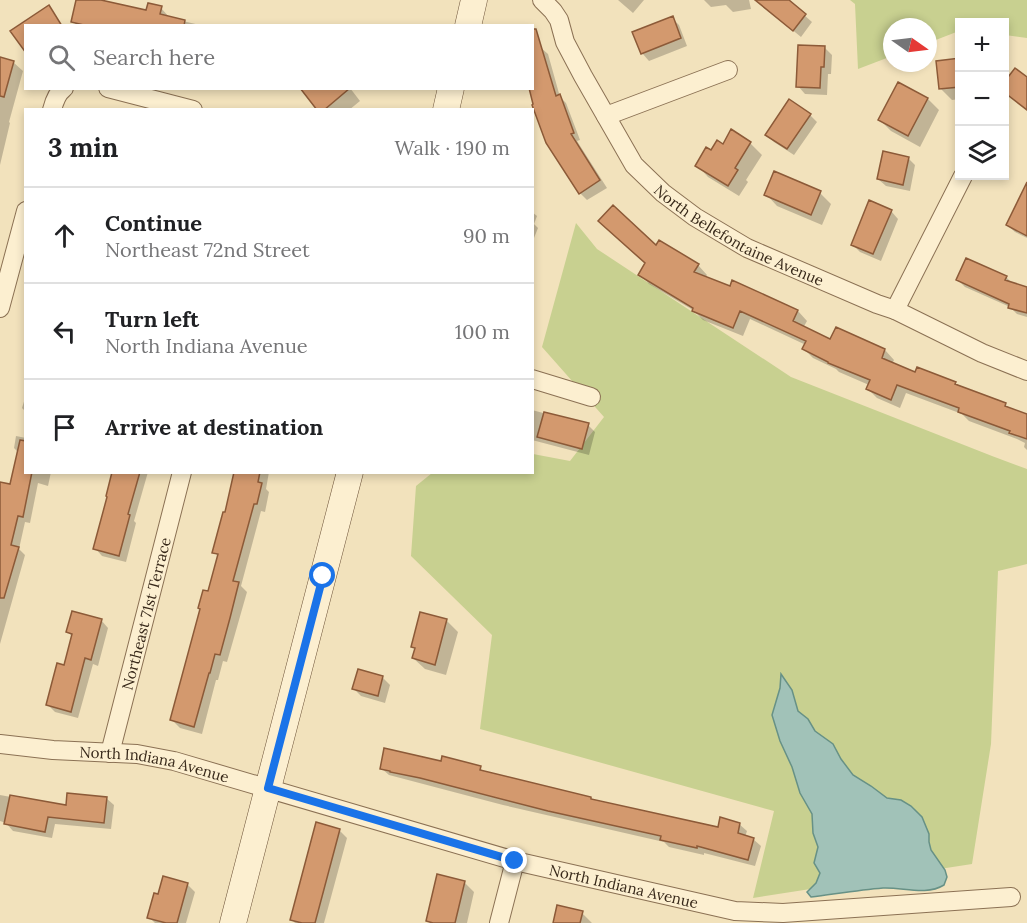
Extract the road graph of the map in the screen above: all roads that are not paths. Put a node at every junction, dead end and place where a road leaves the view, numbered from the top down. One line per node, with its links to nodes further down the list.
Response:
1 (474, 0): 3 (main road)
2 (542, 0): 11 (street, North Bellefontaine Avenue)
3 (468, 24)
4 (728, 70): 11 (street)
5 (61, 90): 8 (street)
6 (116, 90): 9 (street)
7 (451, 90): 10 (main road)
8 (53, 108)
9 (184, 108)
10 (446, 108)
11 (606, 116): 15 (street, North Bellefontaine Avenue)
12 (961, 180): 15 (street)
13 (24, 218): 14 (street)
14 (0, 308)
15 (895, 310): 16 (street, North Bellefontaine Avenue)
16 (1027, 371)
17 (534, 380): 18 (street)
18 (591, 397)
19 (181, 474): 22 (street, Northeast 71st Terrace)
20 (349, 474): 23 (main road)
21 (0, 744): 22 (street, North Indiana Avenue)
22 (110, 753): 23 (street, North Indiana Avenue)
23 (268, 788): 24 (street, North Indiana Avenue); 26 (main road)
24 (515, 861): 25 (street, North Indiana Avenue); 27 (street)
25 (1011, 897)
26 (233, 923)
27 (499, 923)

